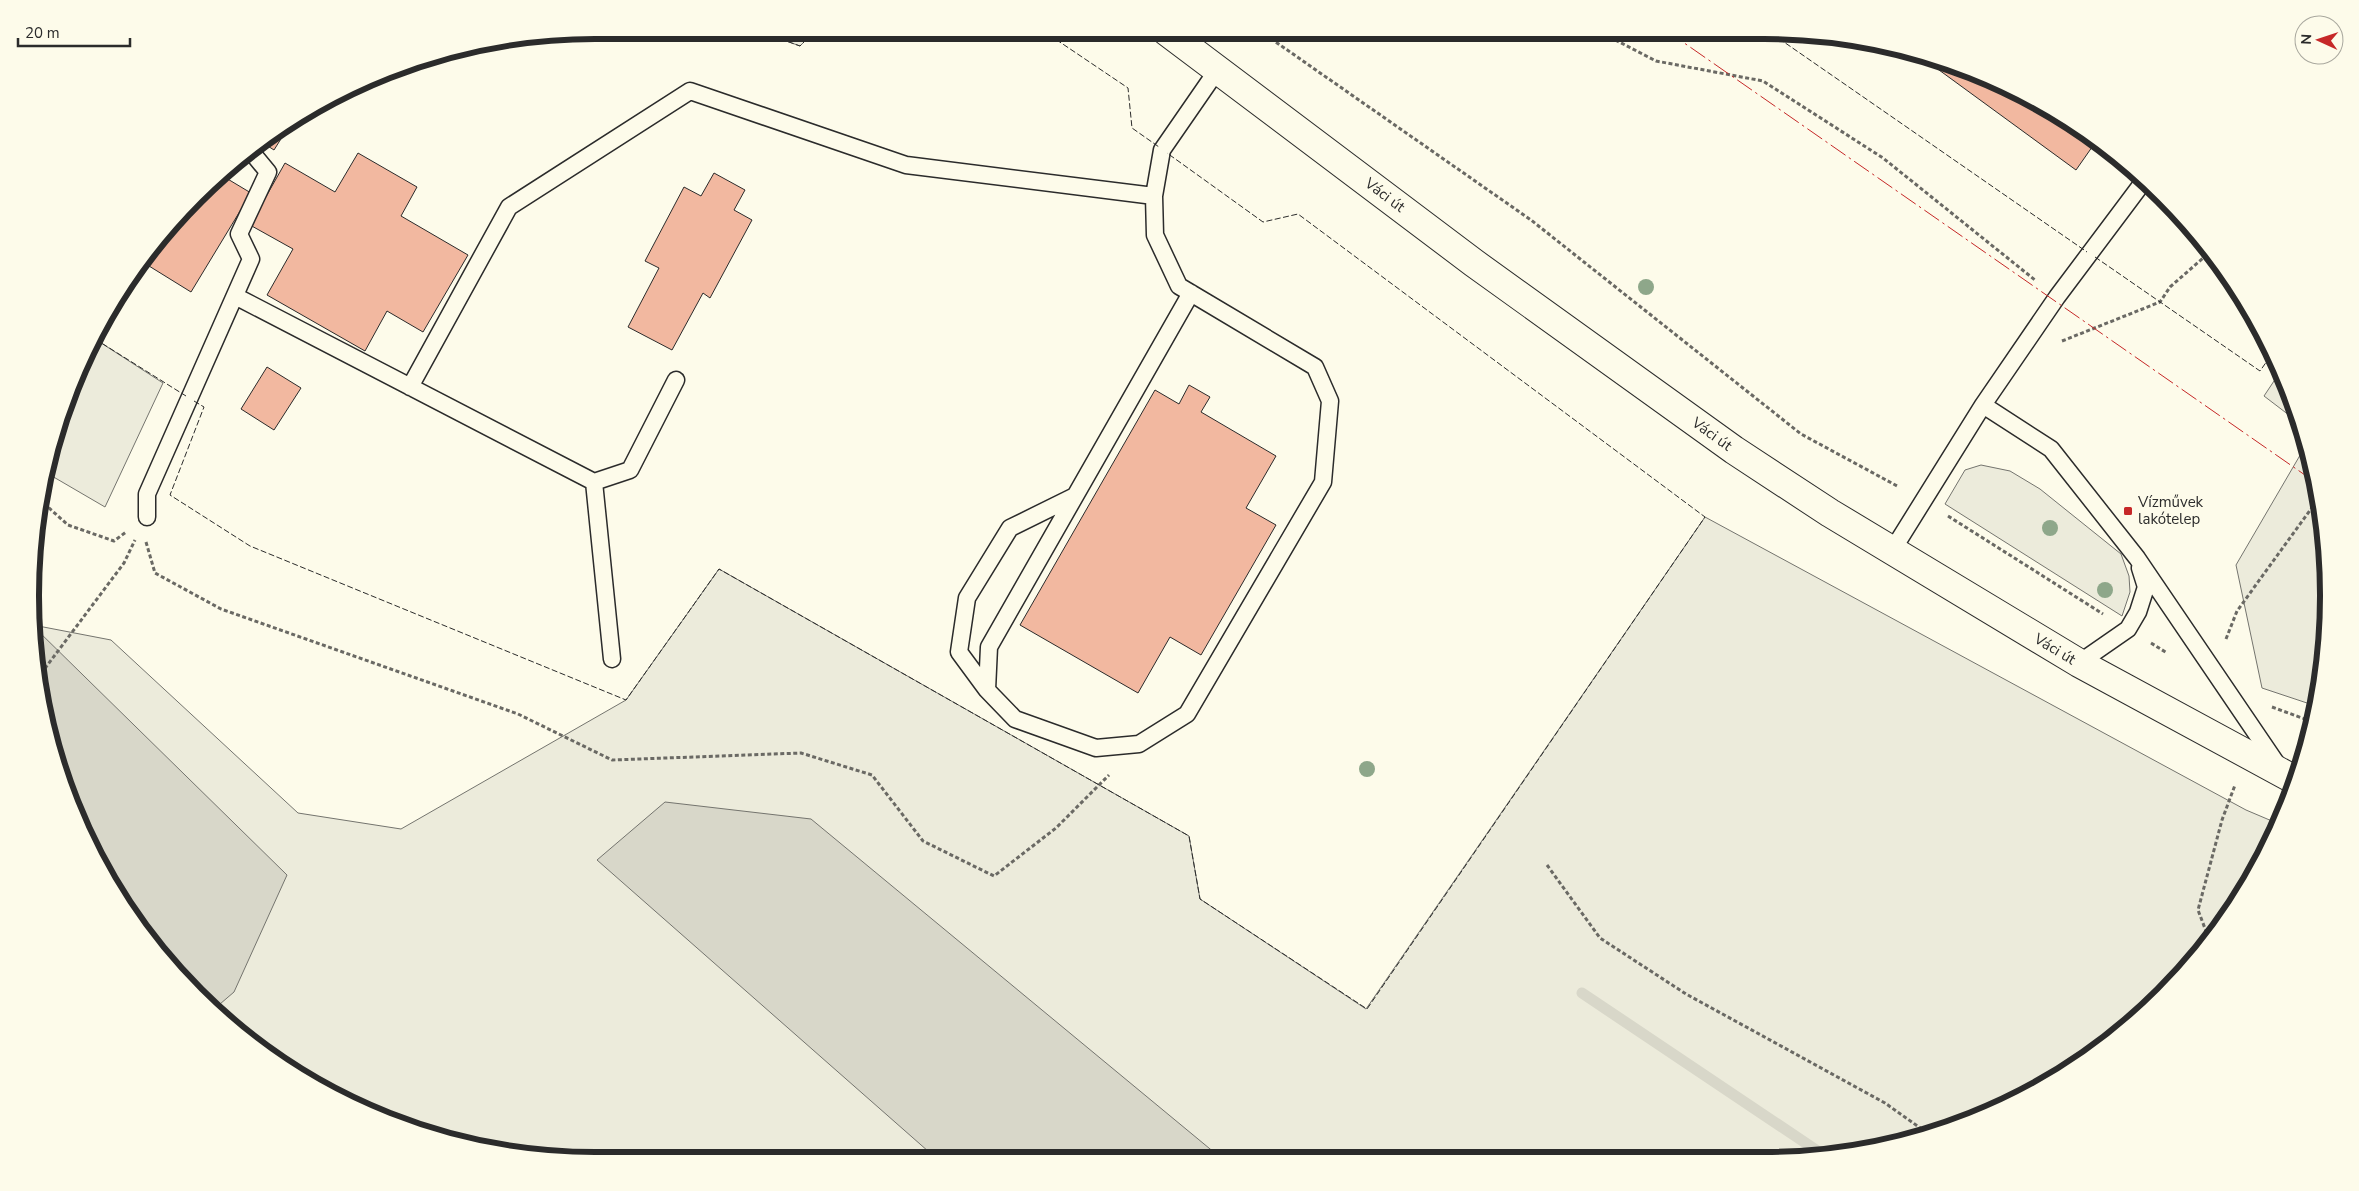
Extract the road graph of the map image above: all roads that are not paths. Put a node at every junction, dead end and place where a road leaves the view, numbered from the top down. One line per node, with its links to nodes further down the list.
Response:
1 (1177, 39): 2 (main road, Váci út)
2 (1218, 69): 5 (lane); 14 (main road, Váci út)
3 (255, 156): 7 (lane)
4 (2140, 186): 10 (lane)
5 (1154, 196): 6 (lane); 9 (lane)
6 (1192, 293): 12 (lane); 18 (lane)
7 (235, 296): 9 (lane); 13 (lane)
8 (676, 380): 11 (lane)
9 (410, 386): 11 (lane)
10 (1983, 405): 14 (lane); 15 (lane)
11 (594, 482): 16 (lane)
12 (1076, 496): 18 (lane); 18 (lane)
13 (147, 517)
14 (1892, 551): 17 (main road, Váci út)
15 (2137, 558): 17 (lane); 19 (lane)
16 (612, 658)
17 (2079, 663): 19 (main road, Váci út)
18 (987, 690)
19 (2290, 778)

